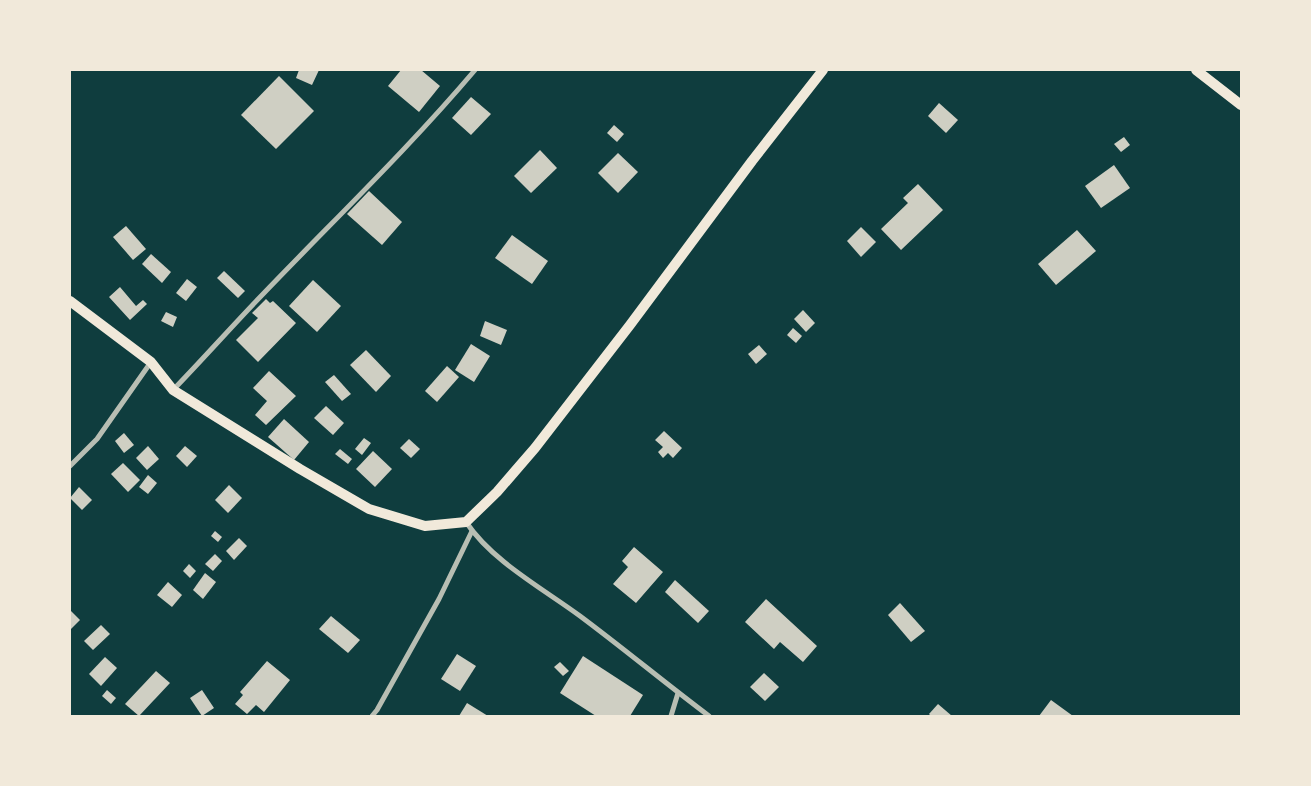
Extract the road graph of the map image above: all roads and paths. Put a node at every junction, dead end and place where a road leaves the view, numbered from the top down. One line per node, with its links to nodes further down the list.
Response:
1 (475, 70): 7 (street)
2 (823, 70): 9 (main road)
3 (1196, 70): 4 (main road)
4 (1241, 105)
5 (70, 302): 6 (main road)
6 (151, 362): 7 (main road); 8 (street)
7 (173, 390): 9 (main road)
8 (70, 466)
9 (469, 526): 10 (street); 11 (street)
10 (678, 692): 12 (street); 13 (street)
11 (372, 716)
12 (671, 716)
13 (709, 716)

